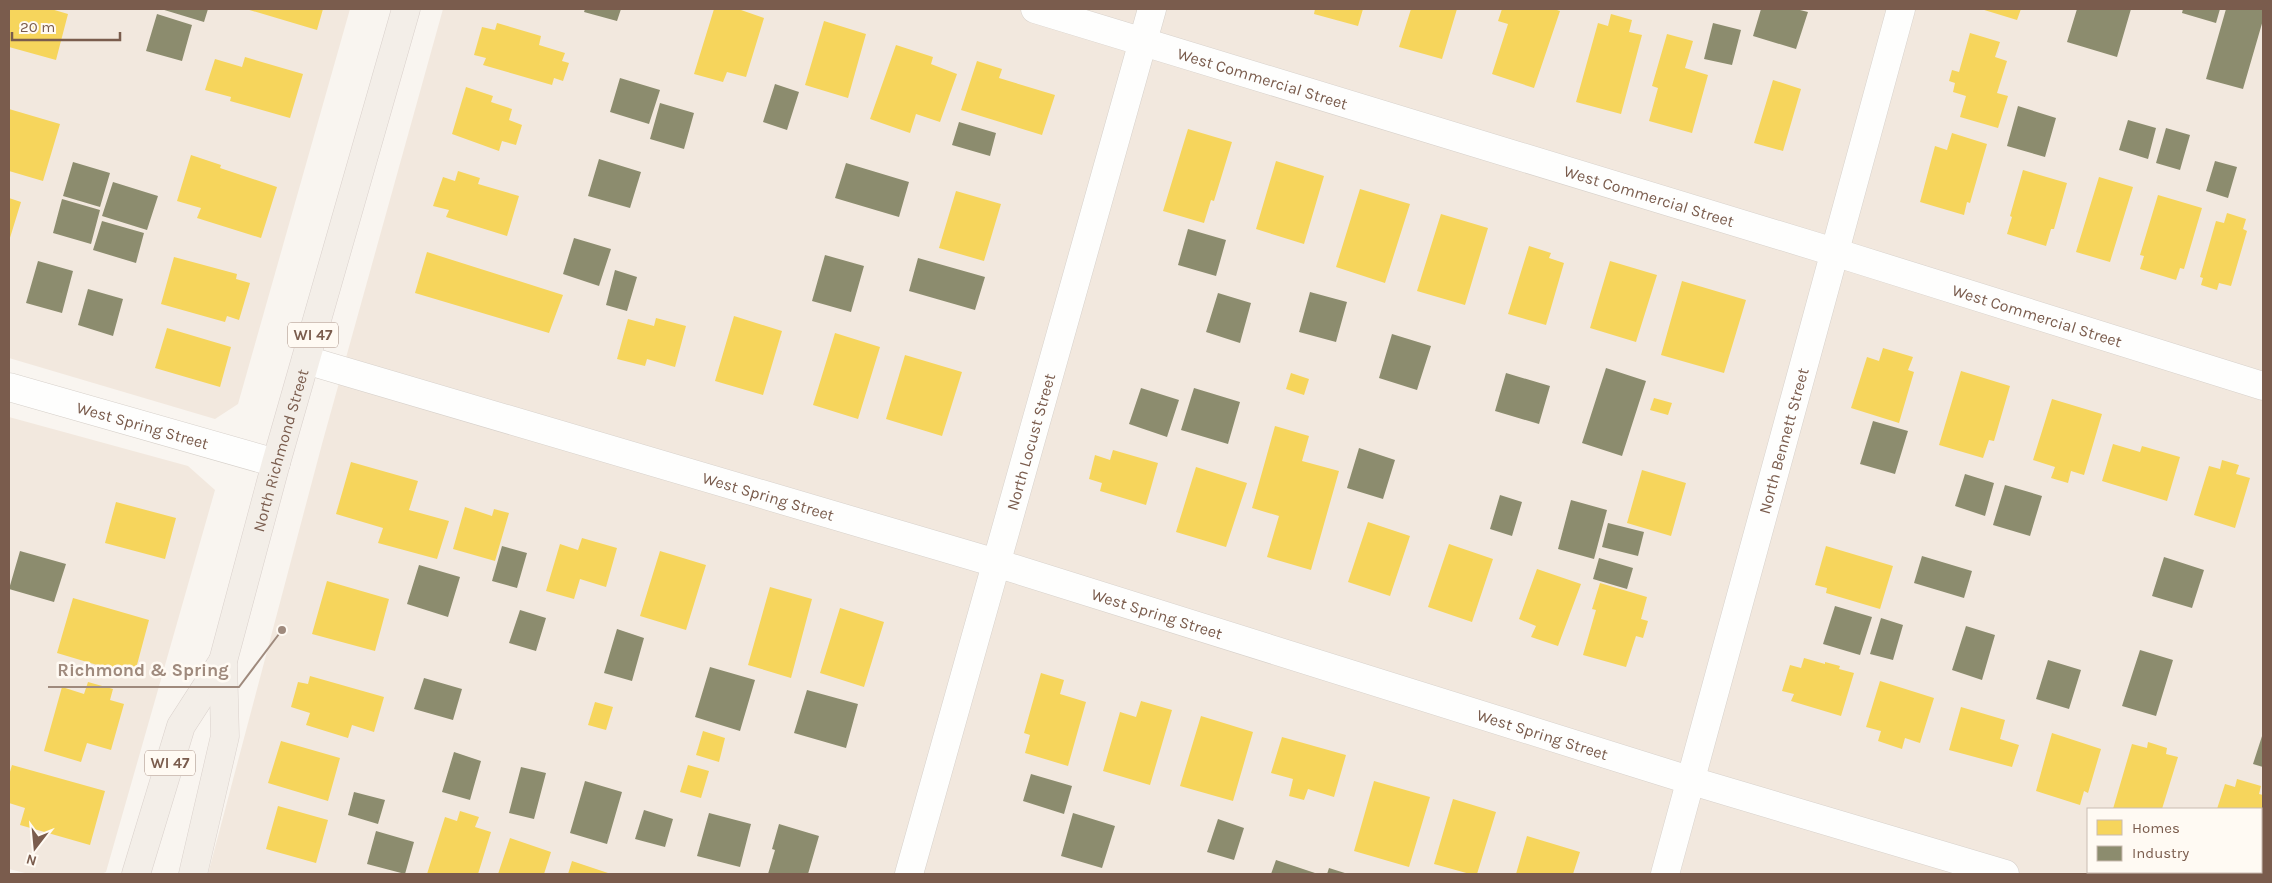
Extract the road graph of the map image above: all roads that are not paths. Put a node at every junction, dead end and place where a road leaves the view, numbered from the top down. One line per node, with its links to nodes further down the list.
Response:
1 (406, 9): 7 (main road, North Richmond Street / WI 47)
2 (1035, 9): 5 (street, West Commercial Street)
3 (1152, 9): 5 (street, North Locust Street)
4 (1902, 9): 6 (street, North Bennett Street)
5 (1142, 42): 6 (street, West Commercial Street); 11 (street, North Locust Street)
6 (1834, 252): 8 (street, West Commercial Street); 13 (street, North Bennett Street)
7 (306, 360): 10 (main road, North Richmond Street / WI 47); 11 (street, West Spring Street)
8 (2263, 386)
9 (9, 387): 10 (street, West Spring Street)
10 (276, 463): 12 (main road, North Richmond Street / WI 47)
11 (996, 563): 13 (street, West Spring Street); 16 (street, North Locust Street)
12 (223, 661): 14 (main road, North Richmond Street / WI 47); 15 (main road, North Richmond Street / WI 47)
13 (1692, 781): 17 (street, North Bennett Street); 18 (street, West Spring Street)
14 (137, 874)
15 (193, 874)
16 (909, 874)
17 (1665, 874)
18 (2005, 874)

